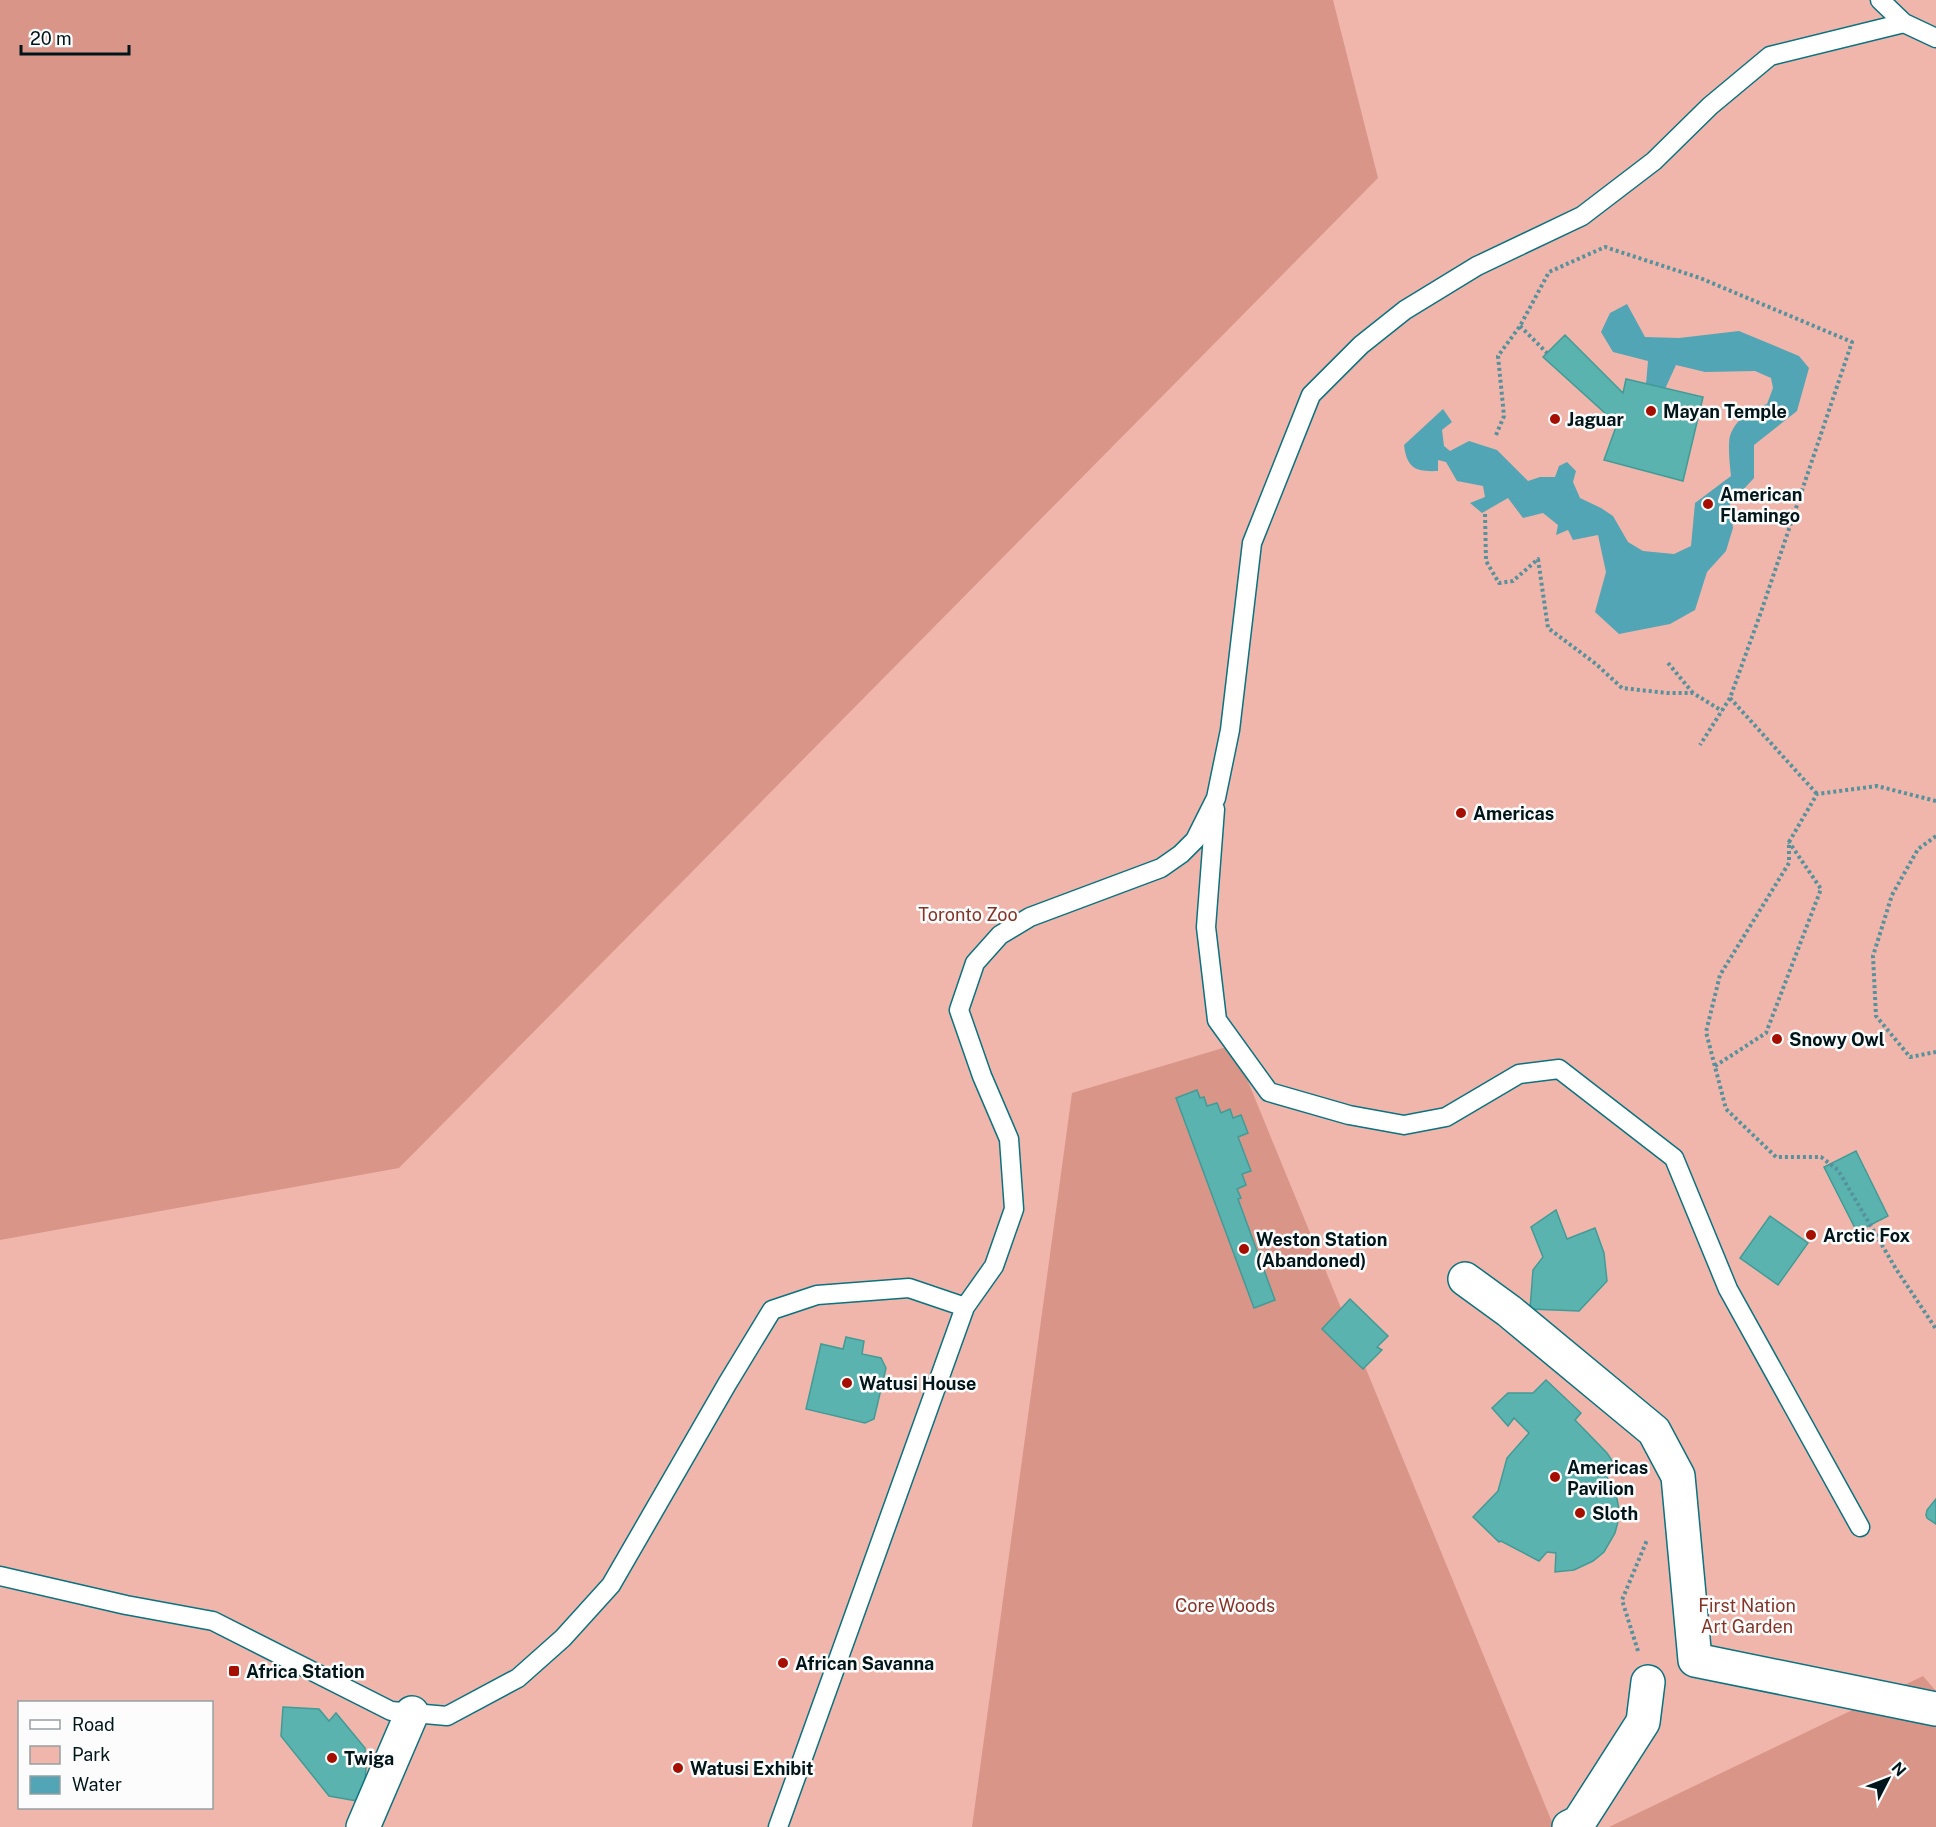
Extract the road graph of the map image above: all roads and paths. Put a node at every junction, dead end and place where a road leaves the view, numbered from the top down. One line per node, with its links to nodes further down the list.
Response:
1 (1880, 0): 2 (lane)
2 (1904, 23): 3 (lane); 14 (lane)
3 (1936, 38)
4 (1520, 326): 5 (path); 6 (path); 10 (path)
5 (1547, 353)
6 (1496, 435)
7 (1485, 514): 9 (path)
8 (1668, 663): 9 (path)
9 (1693, 693): 11 (path)
10 (1730, 698): 11 (path); 13 (path)
11 (1722, 711): 12 (path)
12 (1700, 745)
13 (1817, 794): 15 (path); 17 (path)
14 (1216, 798): 21 (lane); 23 (lane)
15 (1936, 801)
16 (1936, 836): 18 (path)
17 (1789, 842): 19 (path); 19 (path)
18 (1936, 1052)
19 (1715, 1066): 22 (path)
20 (1465, 1280): 27 (street)
21 (965, 1307): 28 (lane); 30 (lane)
22 (1936, 1329)
23 (1860, 1527)
24 (1648, 1538): 26 (path)
25 (0, 1576): 28 (lane)
26 (1648, 1682): 31 (street)
27 (1936, 1709)
28 (412, 1713): 29 (street)
29 (363, 1827)
30 (778, 1827)
31 (1569, 1827)

